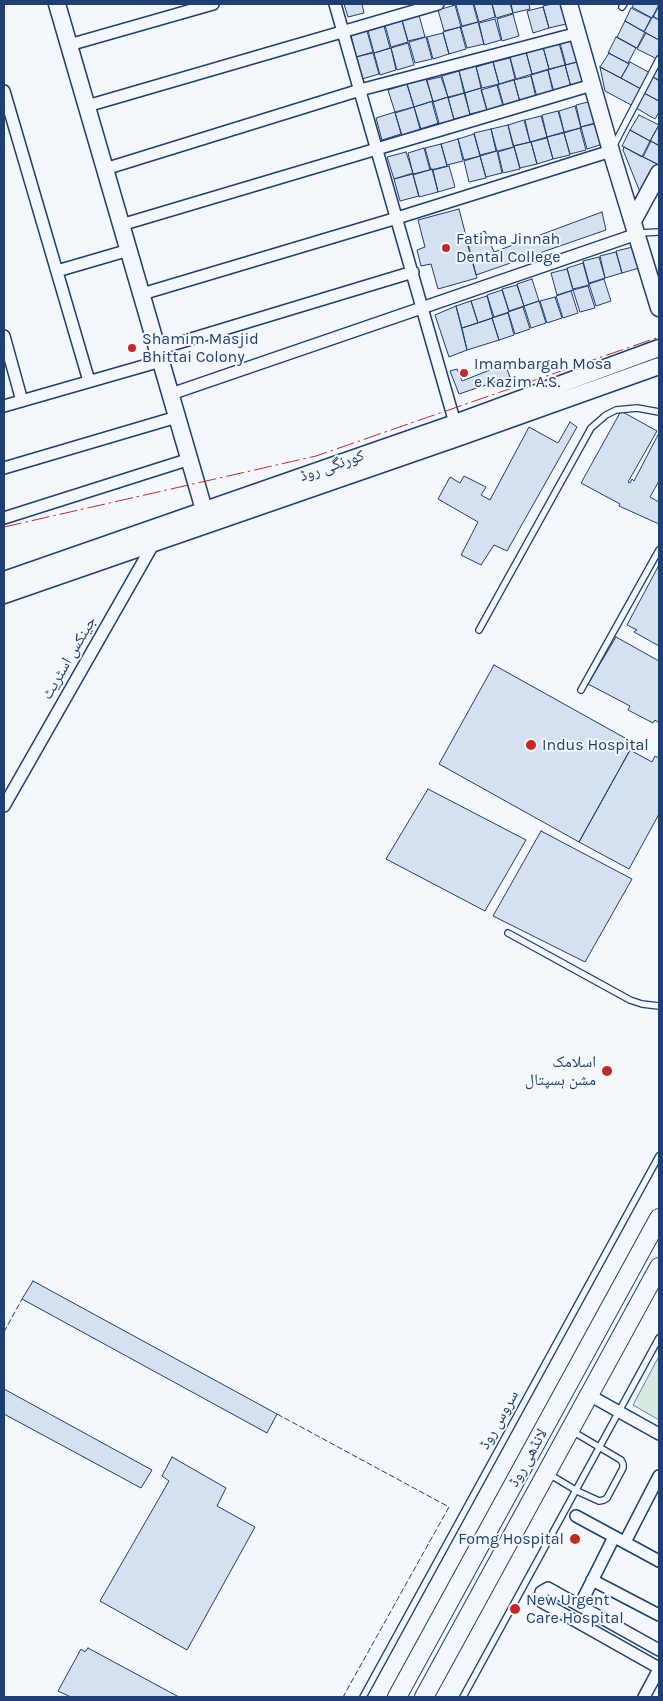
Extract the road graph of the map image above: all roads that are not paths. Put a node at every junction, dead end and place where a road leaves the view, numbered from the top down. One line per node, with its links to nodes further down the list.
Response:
1 (57, 4): 8 (main road)
2 (213, 4): 8 (street)
3 (335, 4): 6 (street)
4 (438, 4): 6 (street)
5 (569, 4): 7 (main road)
6 (343, 33): 11 (street); 13 (street)
7 (578, 33): 10 (main road); 11 (street)
8 (69, 45): 13 (main road)
9 (659, 59): 15 (lane)
10 (592, 84): 14 (street); 15 (main road)
11 (360, 90): 14 (street); 16 (street)
12 (4, 91): 23 (street)
13 (86, 106): 16 (main road)
14 (377, 148): 18 (street); 19 (street)
15 (611, 152): 18 (street); 20 (main road)
16 (105, 168): 19 (main road)
17 (659, 173): 20 (main road)
18 (397, 218): 24 (street); 25 (street)
19 (121, 225): 22 (main road)
20 (635, 227): 21 (lane); 26 (street); 27 (main road)
21 (659, 232)
22 (128, 250): 23 (street); 25 (main road)
23 (57, 271): 33 (street)
24 (413, 272): 26 (street); 30 (street)
25 (142, 294): 30 (main road)
26 (423, 307): 34 (street); 39 (street)
27 (659, 308)
28 (4, 336): 31 (street)
29 (659, 348): 39 (main road, کورنگی روڈ)
30 (159, 355): 33 (street); 34 (main road)
31 (7, 360): 35 (street)
32 (659, 366): 39 (main road, کورنگی روڈ)
33 (89, 381): 35 (street)
34 (171, 394): 38 (main road)
35 (22, 401): 36 (street)
36 (4, 406)
37 (659, 412): 49 (lane)
38 (178, 417): 40 (main road); 41 (street)
39 (458, 430): 43 (main road, کورنگی روڈ)
40 (190, 459): 42 (street); 43 (main road)
41 (4, 468)
42 (4, 518)
43 (206, 518): 44 (main road, کورنگی روڈ); 45 (main road, کورنگی روڈ)
44 (162, 526): 45 (street, جینکس اسٹریٹ); 47 (main road, کورنگی روڈ)
45 (154, 542): 48 (main road, کورنگی روڈ); 51 (street, جینکس اسٹریٹ)
46 (659, 550): 50 (lane)
47 (4, 580)
48 (4, 595)
49 (479, 630)
50 (581, 690)
51 (4, 806)
52 (508, 933): 53 (lane)
53 (659, 1006)
54 (659, 1156): 74 (lane, سروس روڈ)
55 (659, 1218): 75 (main road, لانڈھی روڈ)
56 (659, 1267): 58 (main road, لانڈھی روڈ)
57 (659, 1338): 59 (lane)
58 (589, 1395): 59 (street); 60 (main road, لانڈھی روڈ)
59 (620, 1411): 61 (street); 62 (lane)
60 (570, 1430): 62 (lane); 63 (main road, لانڈھی روڈ)
61 (659, 1434)
62 (600, 1448): 65 (lane); 65 (lane)
63 (547, 1473): 65 (lane); 76 (main road, لانڈھی روڈ)
64 (659, 1476): 67 (street)
65 (577, 1491): 77 (lane)
66 (576, 1516): 67 (street)
67 (619, 1540): 68 (street); 69 (street)
68 (659, 1561)
69 (592, 1580): 70 (street); 71 (street)
70 (580, 1605): 72 (street); 73 (street)
71 (659, 1615)
72 (659, 1650)
73 (659, 1668): 78 (street)
74 (363, 1697)
75 (397, 1697)
76 (424, 1697)
77 (463, 1697)
78 (644, 1697)

